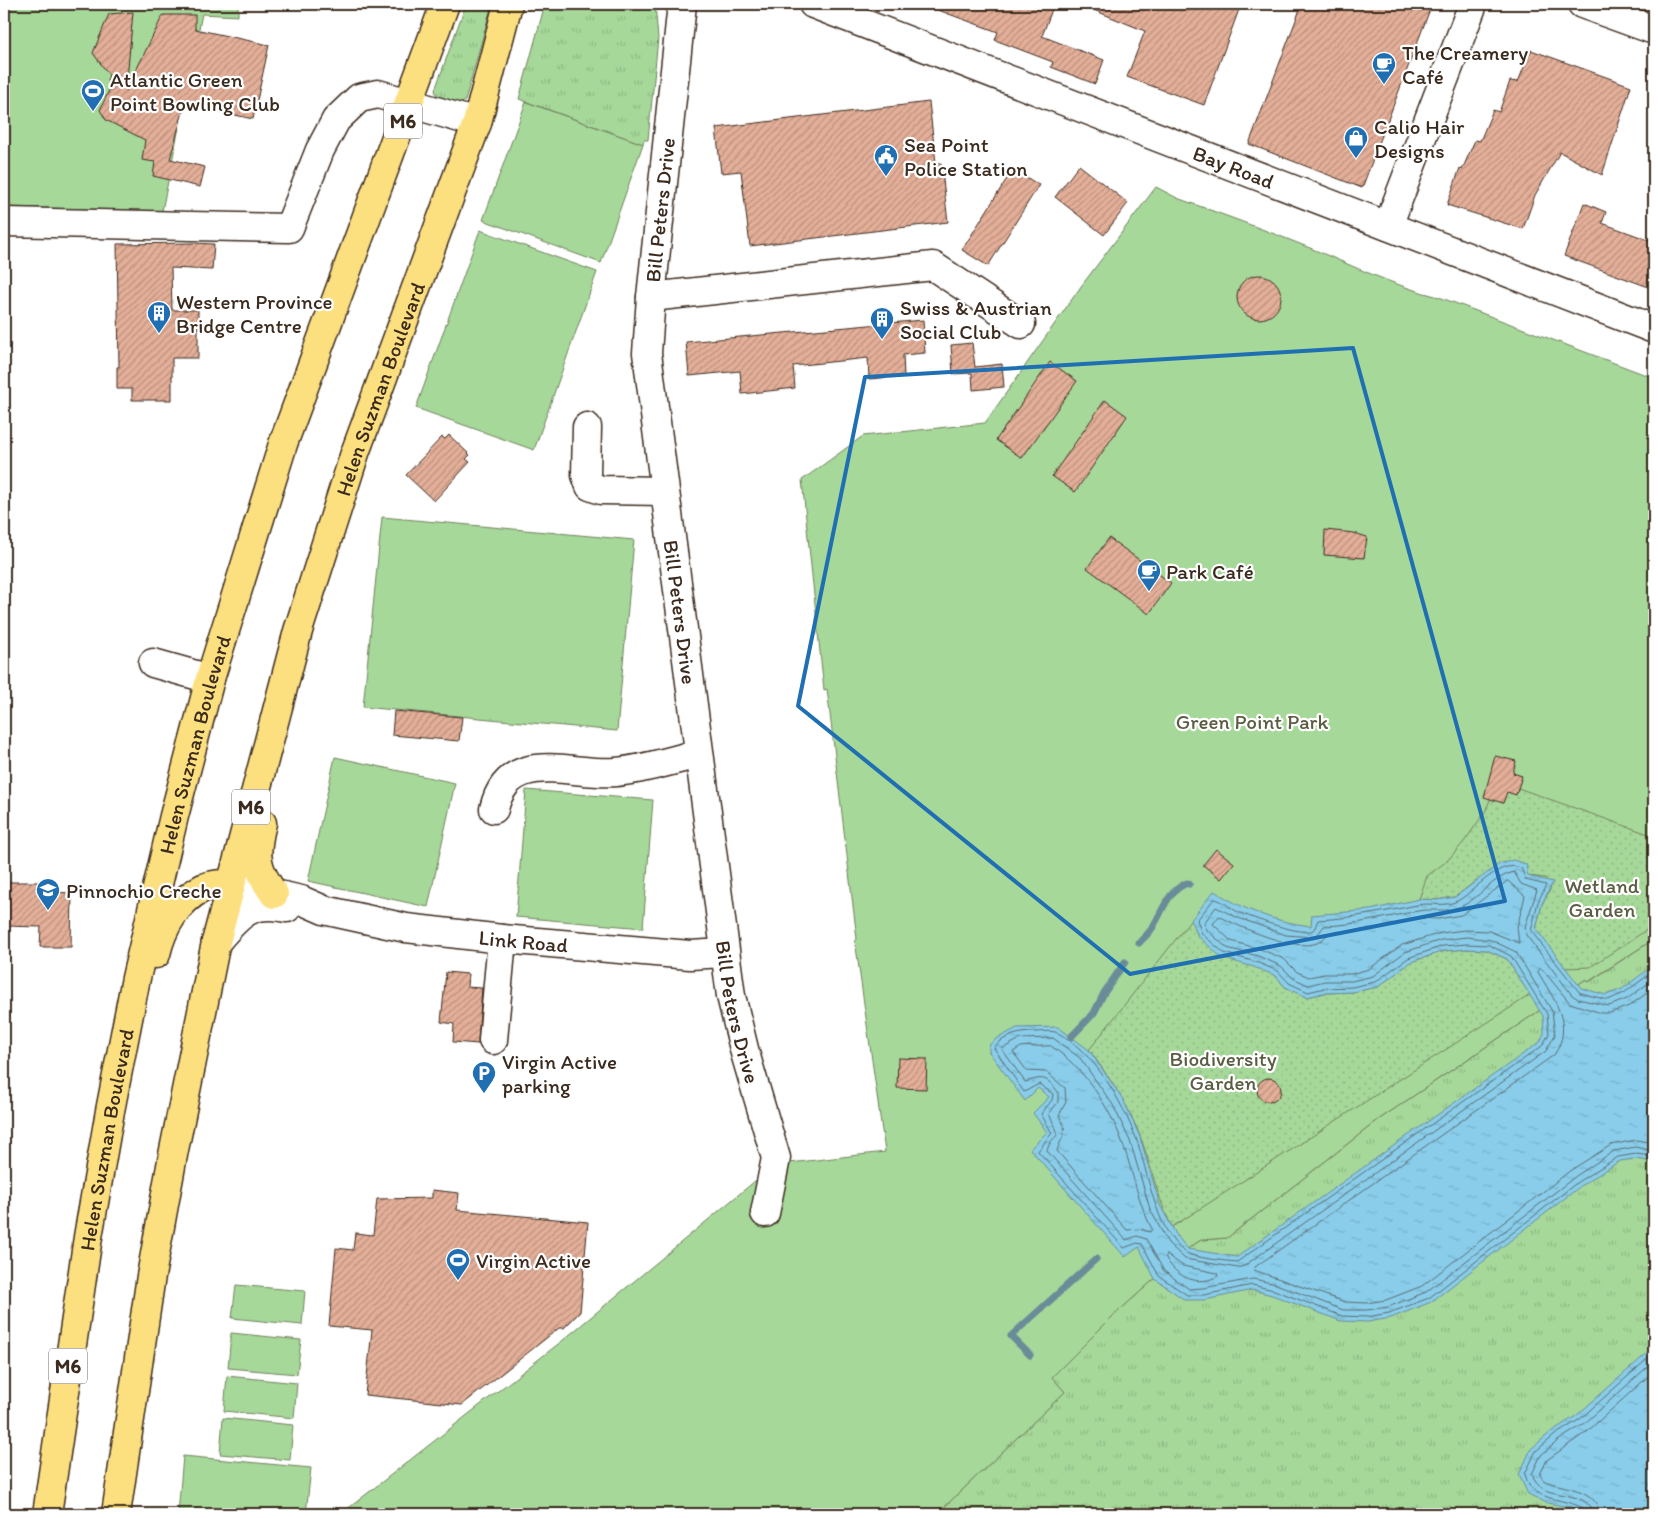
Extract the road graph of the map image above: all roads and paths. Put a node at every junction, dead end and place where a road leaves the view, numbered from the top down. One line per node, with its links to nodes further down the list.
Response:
1 (445, 4): 8 (main road, Helen Suzman Boulevard / M6)
2 (508, 4): 9 (main road, Helen Suzman Boulevard / M6)
3 (682, 4): 12 (street, Bill Peters Drive)
4 (813, 4): 11 (street, Bay Road)
5 (1473, 4): 11 (street)
6 (1582, 4): 7 (street)
7 (1654, 30)
8 (410, 103): 9 (street); 10 (street); 19 (main road, Helen Suzman Boulevard / M6)
9 (477, 123): 17 (main road, Helen Suzman Boulevard / M6)
10 (4, 222)
11 (1388, 226): 14 (street, Bay Road)
12 (651, 297): 13 (street); 16 (street, Bill Peters Drive)
13 (1021, 324)
14 (1654, 329)
15 (587, 427): 16 (street)
16 (664, 490): 20 (street, Bill Peters Drive)
17 (298, 631): 22 (main road, Helen Suzman Boulevard / M6); 23 (main road)
18 (153, 663): 19 (street)
19 (210, 679): 30 (main road, Helen Suzman Boulevard / M6)
20 (699, 754): 21 (street); 27 (street, Bill Peters Drive)
21 (494, 809)
22 (231, 884): 23 (street, Link Road); 26 (main road, Helen Suzman Boulevard / M6); 30 (main road)
23 (274, 894): 24 (street, Link Road)
24 (324, 910): 25 (street, Link Road); 26 (street, Link Road)
25 (502, 939): 27 (street, Link Road); 28 (street)
26 (216, 942): 32 (main road, Helen Suzman Boulevard / M6)
27 (724, 953): 29 (street, Bill Peters Drive)
28 (493, 1040)
29 (765, 1213)
30 (88, 1237): 31 (main road, Helen Suzman Boulevard / M6)
31 (47, 1514)
32 (116, 1514)

